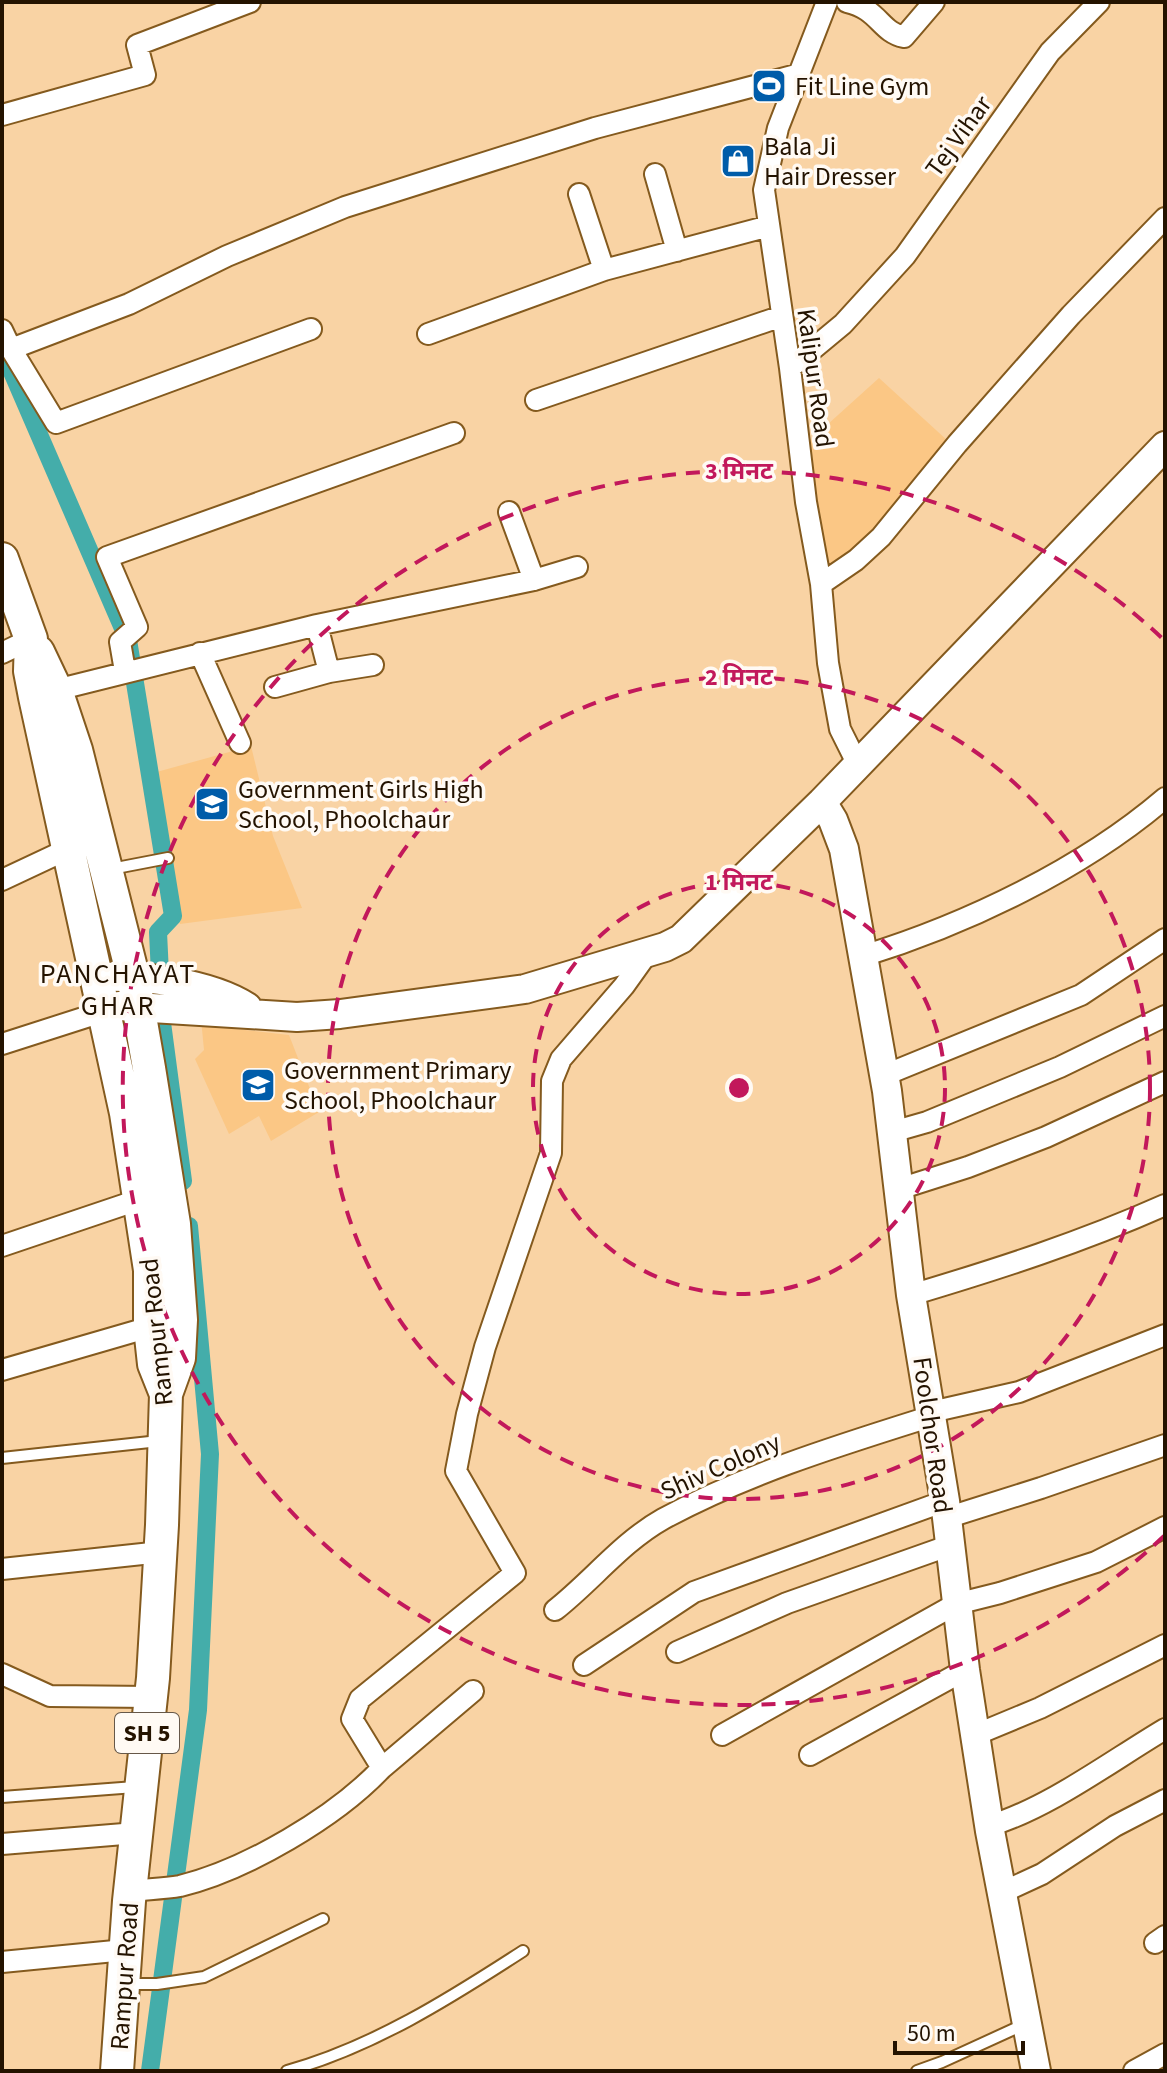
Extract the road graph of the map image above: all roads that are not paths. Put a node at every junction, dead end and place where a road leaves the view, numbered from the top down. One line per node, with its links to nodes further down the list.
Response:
1 (250, 2): 7 (street)
2 (827, 2): 6 (street, Kalipur Road)
3 (847, 2): 4 (street)
4 (934, 2)
5 (1099, 2): 19 (street, Tej Vihar)
6 (800, 74): 11 (street, Kalipur Road); 18 (street)
7 (2, 115)
8 (655, 174): 12 (street)
9 (579, 194): 13 (street)
10 (1165, 218): 27 (street)
11 (769, 226): 12 (street); 14 (street, Kalipur Road)
12 (677, 251): 13 (street)
13 (604, 270): 17 (street)
14 (782, 316): 19 (street, Kalipur Road); 20 (street)
15 (311, 329): 18 (street)
16 (2, 330): 18 (street)
17 (428, 334)
18 (11, 349)
19 (790, 368): 27 (street, Kalipur Road)
20 (536, 400)
21 (454, 433): 33 (street)
22 (1165, 446): 38 (main road)
23 (509, 512): 26 (street)
24 (577, 567): 26 (street)
25 (5, 576): 29 (main road, Rampur Road / SH 5)
26 (534, 580): 28 (street)
27 (821, 584): 38 (street, Kalipur Road)
28 (317, 625): 31 (street); 34 (street)
29 (31, 639): 30 (street); 36 (main road); 41 (main road, Rampur Road / SH 5)
30 (2, 653)
31 (200, 653): 33 (street); 37 (street)
32 (373, 665): 34 (street)
33 (132, 669): 36 (street)
34 (329, 672): 35 (street)
35 (275, 687)
36 (56, 690): 43 (main road)
37 (240, 743)
38 (858, 765): 40 (main road)
39 (1165, 798): 47 (street)
40 (822, 802): 46 (main road); 47 (main road, Foolchor Road)
41 (68, 849): 44 (street); 49 (main road, Rampur Road / SH 5)
42 (168, 858): 43 (lane)
43 (105, 870): 48 (main road)
44 (5, 874)
45 (1165, 939): 54 (street)
46 (649, 951): 51 (main road); 88 (street)
47 (863, 956): 54 (main road, Foolchor Road)
48 (133, 976): 49 (main road); 50 (main road); 51 (main road)
49 (103, 998): 50 (main road); 53 (street); 58 (main road, Rampur Road / SH 5)
50 (138, 1008): 51 (main road); 65 (main road)
51 (258, 1014)
52 (1165, 1016): 56 (street)
53 (2, 1044)
54 (885, 1075): 56 (main road, Foolchor Road)
55 (1165, 1082): 57 (street)
56 (892, 1132): 57 (main road, Foolchor Road)
57 (899, 1189): 61 (main road, Foolchor Road)
58 (141, 1199): 60 (street); 62 (main road, Rampur Road / SH 5)
59 (1165, 1205): 61 (street)
60 (2, 1246)
61 (911, 1295): 66 (main road, Foolchor Road)
62 (150, 1327): 64 (street); 65 (main road, Rampur Road / SH 5)
63 (1165, 1335): 66 (street, Shiv Colony)
64 (2, 1370)
65 (166, 1394): 67 (main road, Rampur Road / SH 5)
66 (932, 1414): 70 (main road, Foolchor Road); 76 (street, Shiv Colony)
67 (165, 1441): 69 (lane); 73 (main road, Rampur Road / SH 5)
68 (1165, 1445): 70 (street)
69 (2, 1458)
70 (945, 1509): 72 (main road, Foolchor Road); 79 (street)
71 (1165, 1527): 75 (street)
72 (948, 1546): 75 (main road, Foolchor Road); 78 (street)
73 (161, 1552): 74 (street); 83 (main road, Rampur Road / SH 5)
74 (2, 1569)
75 (956, 1604): 80 (main road, Foolchor Road); 85 (street)
76 (555, 1610)
77 (1165, 1645): 86 (street)
78 (677, 1652)
79 (584, 1665)
80 (965, 1670): 86 (main road, Foolchor Road); 87 (street)
81 (2, 1674): 83 (street)
82 (473, 1691): 88 (street)
83 (151, 1697): 89 (main road, Rampur Road / SH 5)
84 (1165, 1729): 92 (street)
85 (722, 1735)
86 (975, 1735): 92 (main road, Foolchor Road)
87 (810, 1755)
88 (382, 1768): 95 (street)
89 (141, 1786): 90 (lane); 93 (main road, Rampur Road / SH 5)
90 (2, 1797)
91 (1163, 1806): 96 (street)
92 (989, 1826): 96 (main road, Foolchor Road)
93 (136, 1833): 94 (street); 95 (main road, Rampur Road / SH 5)
94 (2, 1844)
95 (130, 1891): 98 (main road, Rampur Road / SH 5)
96 (1001, 1893): 102 (main road, Foolchor Road)
97 (323, 1919): 101 (lane)
98 (125, 1950): 100 (street); 101 (main road, Rampur Road / SH 5)
99 (523, 1951): 105 (lane)
100 (2, 1962)
101 (122, 1984): 104 (main road, Rampur Road / SH 5)
102 (1025, 2024): 106 (lane); 107 (main road, Foolchor Road)
103 (1165, 2054): 108 (street)
104 (117, 2071)
105 (287, 2071)
106 (917, 2071)
107 (1036, 2071)
108 (1134, 2071)

